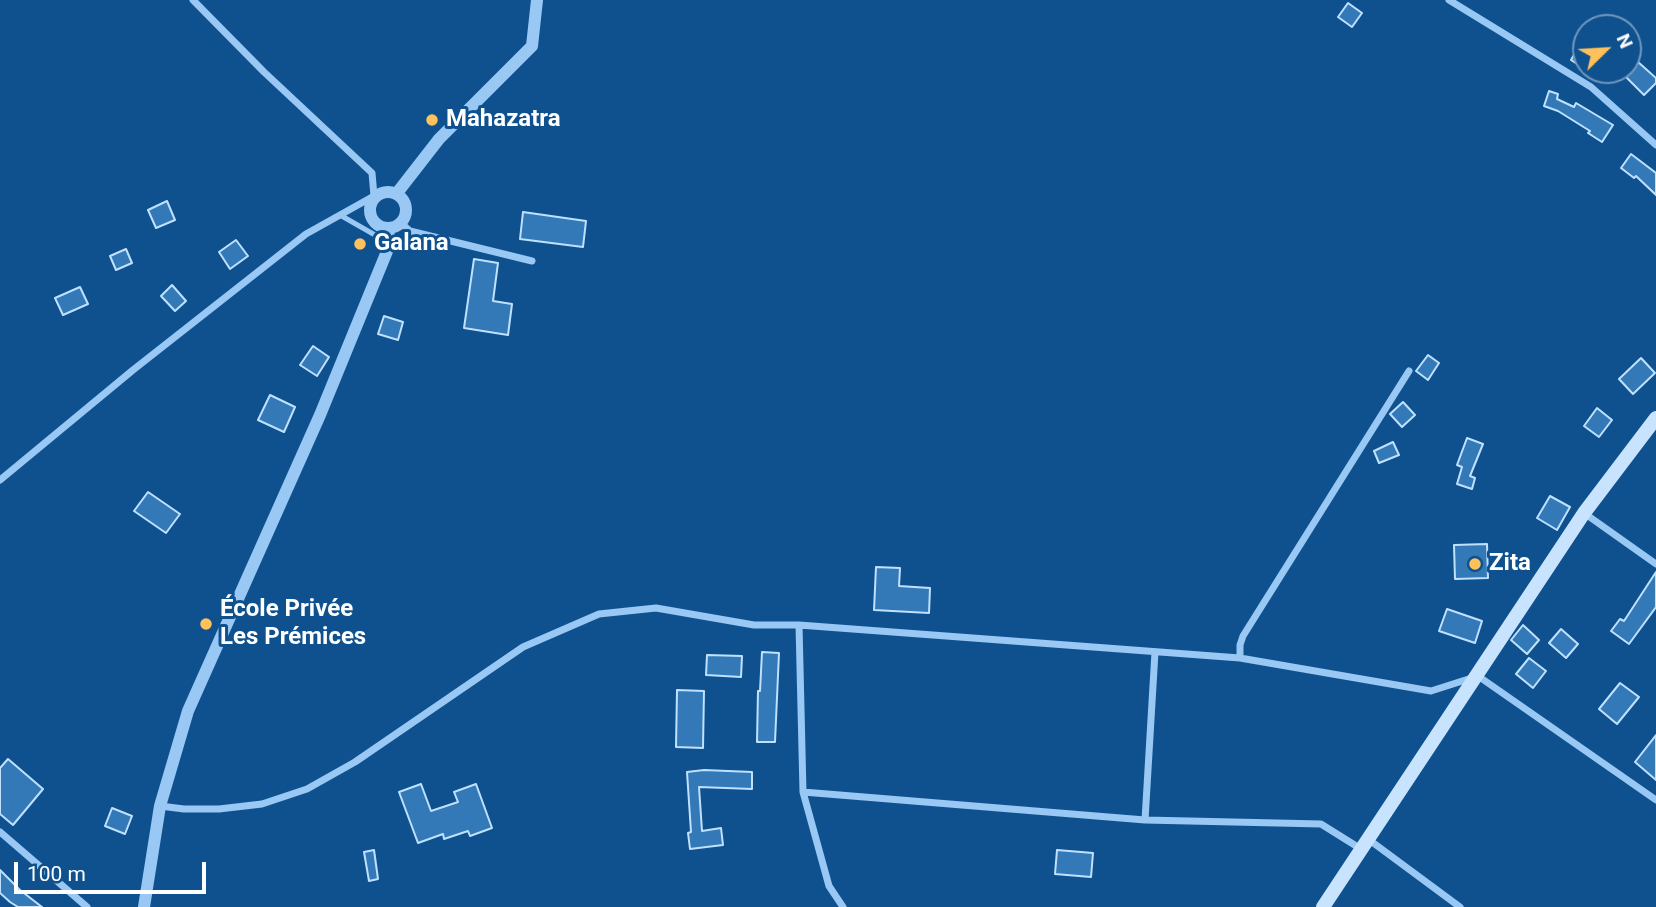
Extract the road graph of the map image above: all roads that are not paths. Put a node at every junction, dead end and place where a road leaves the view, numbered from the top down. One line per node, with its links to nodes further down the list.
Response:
1 (193, 0): 6 (street)
2 (537, 0): 5 (street)
3 (1449, 0): 4 (street)
4 (1656, 145)
5 (397, 193): 6 (street); 8 (street)
6 (374, 196): 7 (street); 9 (street)
7 (340, 215): 10 (lane); 14 (street)
8 (401, 223): 9 (street); 11 (street)
9 (387, 229): 10 (street)
10 (390, 244): 23 (street)
11 (532, 261)
12 (1409, 371): 19 (street)
13 (1656, 418): 15 (main road)
14 (0, 480)
15 (1584, 513): 16 (street); 20 (main road)
16 (1656, 564)
17 (799, 625): 18 (street); 21 (street); 23 (street)
18 (1154, 652): 19 (street); 24 (street)
19 (1240, 658): 20 (street)
20 (1478, 676): 22 (street); 26 (main road)
21 (803, 792): 24 (street); 29 (street)
22 (1656, 800)
23 (160, 806): 28 (street)
24 (1144, 820): 26 (street)
25 (0, 832): 27 (street)
26 (1365, 844): 30 (main road); 31 (street)
27 (87, 907)
28 (144, 907)
29 (843, 907)
30 (1323, 907)
31 (1460, 907)

